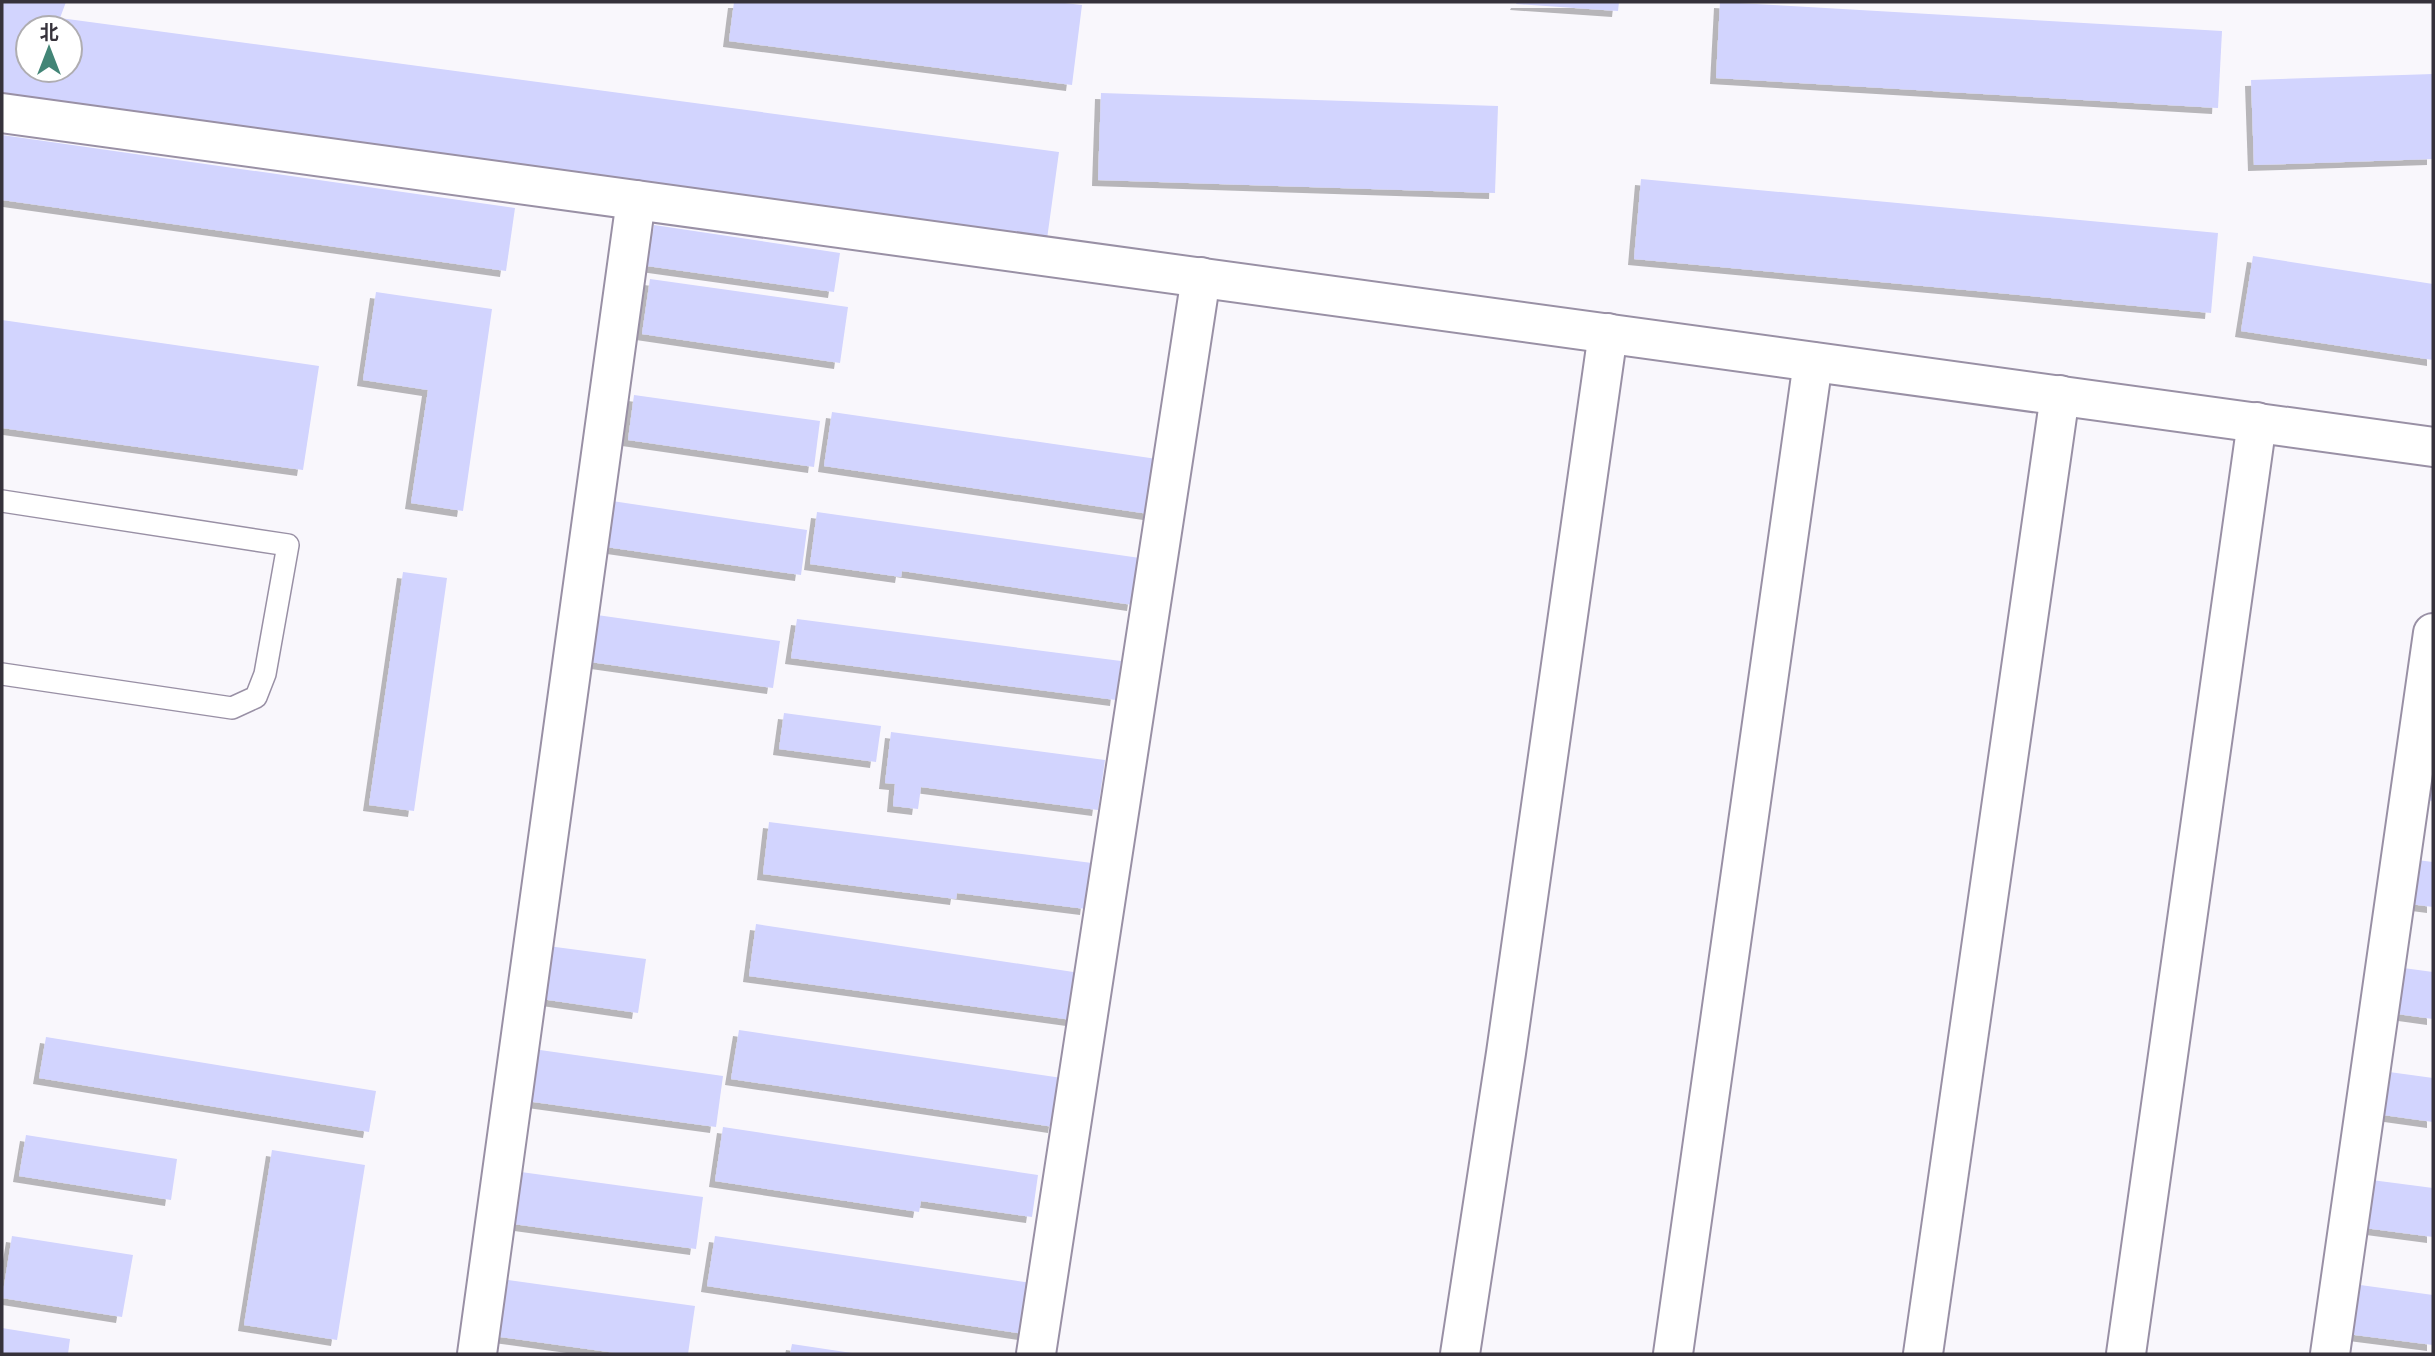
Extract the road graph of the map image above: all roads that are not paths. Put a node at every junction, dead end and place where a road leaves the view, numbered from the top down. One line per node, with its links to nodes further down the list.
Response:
1 (2, 113): 2 (street)
2 (636, 200): 3 (street); 12 (street)
3 (1201, 277): 4 (street); 13 (street)
4 (1608, 333): 5 (street); 14 (street)
5 (1813, 362): 6 (street); 15 (street)
6 (2060, 396): 7 (street); 16 (street)
7 (2257, 422): 8 (street); 17 (street)
8 (2433, 447)
9 (2, 501): 11 (lane)
10 (2433, 633): 18 (street)
11 (2, 674)
12 (477, 1354)
13 (1037, 1354)
14 (1460, 1354)
15 (1673, 1354)
16 (1923, 1354)
17 (2126, 1354)
18 (2330, 1354)

